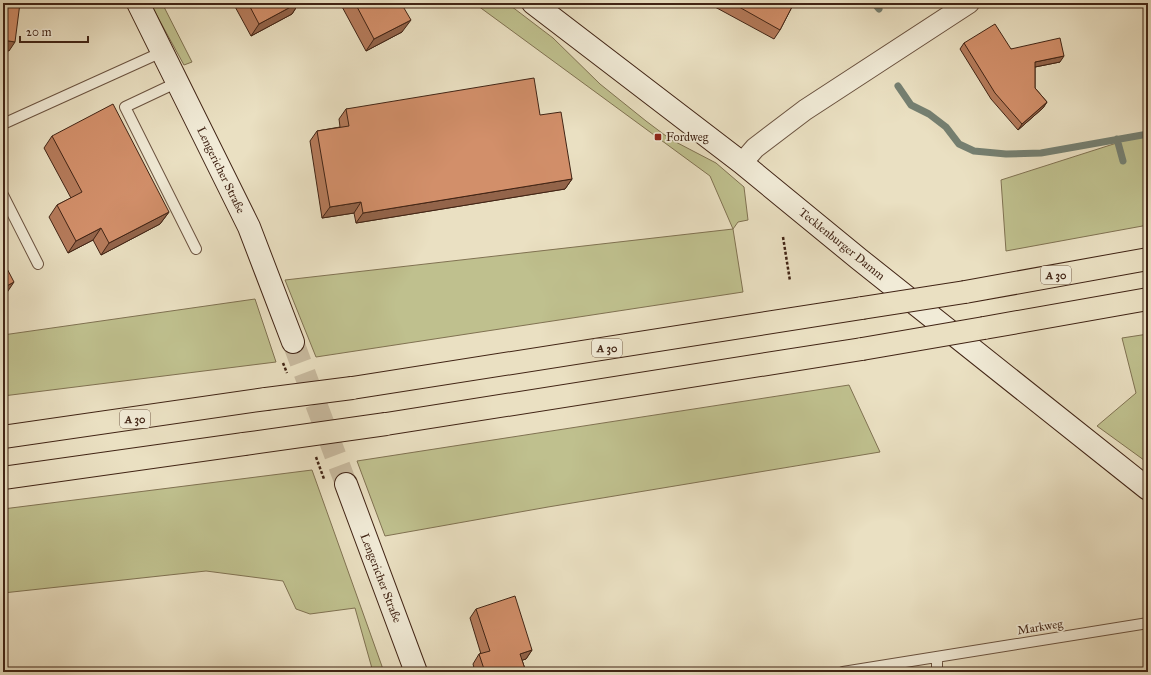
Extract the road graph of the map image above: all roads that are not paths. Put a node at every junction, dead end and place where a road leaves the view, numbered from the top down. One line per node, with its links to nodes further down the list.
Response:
1 (138, 3): 4 (main road, Lengericher Straße)
2 (533, 3): 7 (main road, Tecklenburger Damm)
3 (969, 3): 7 (street)
4 (162, 52): 5 (main road, Lengericher Straße); 6 (lane)
5 (178, 82): 9 (lane); 13 (main road, Lengericher Straße)
6 (3, 124)
7 (742, 163): 17 (main road, Tecklenburger Damm)
8 (3, 195): 11 (lane)
9 (196, 249)
10 (1148, 259): 14 (highway, A 30, bridge)
11 (38, 264)
12 (1148, 299): 15 (highway, bridge)
13 (293, 342)
14 (3, 437)
15 (3, 478)
16 (346, 484): 20 (main road, Lengericher Straße)
17 (1148, 489)
18 (1148, 623): 19 (lane, Markweg)
19 (937, 657): 21 (lane, Markweg); 22 (lane)
20 (416, 672)
21 (842, 672)
22 (937, 672)

